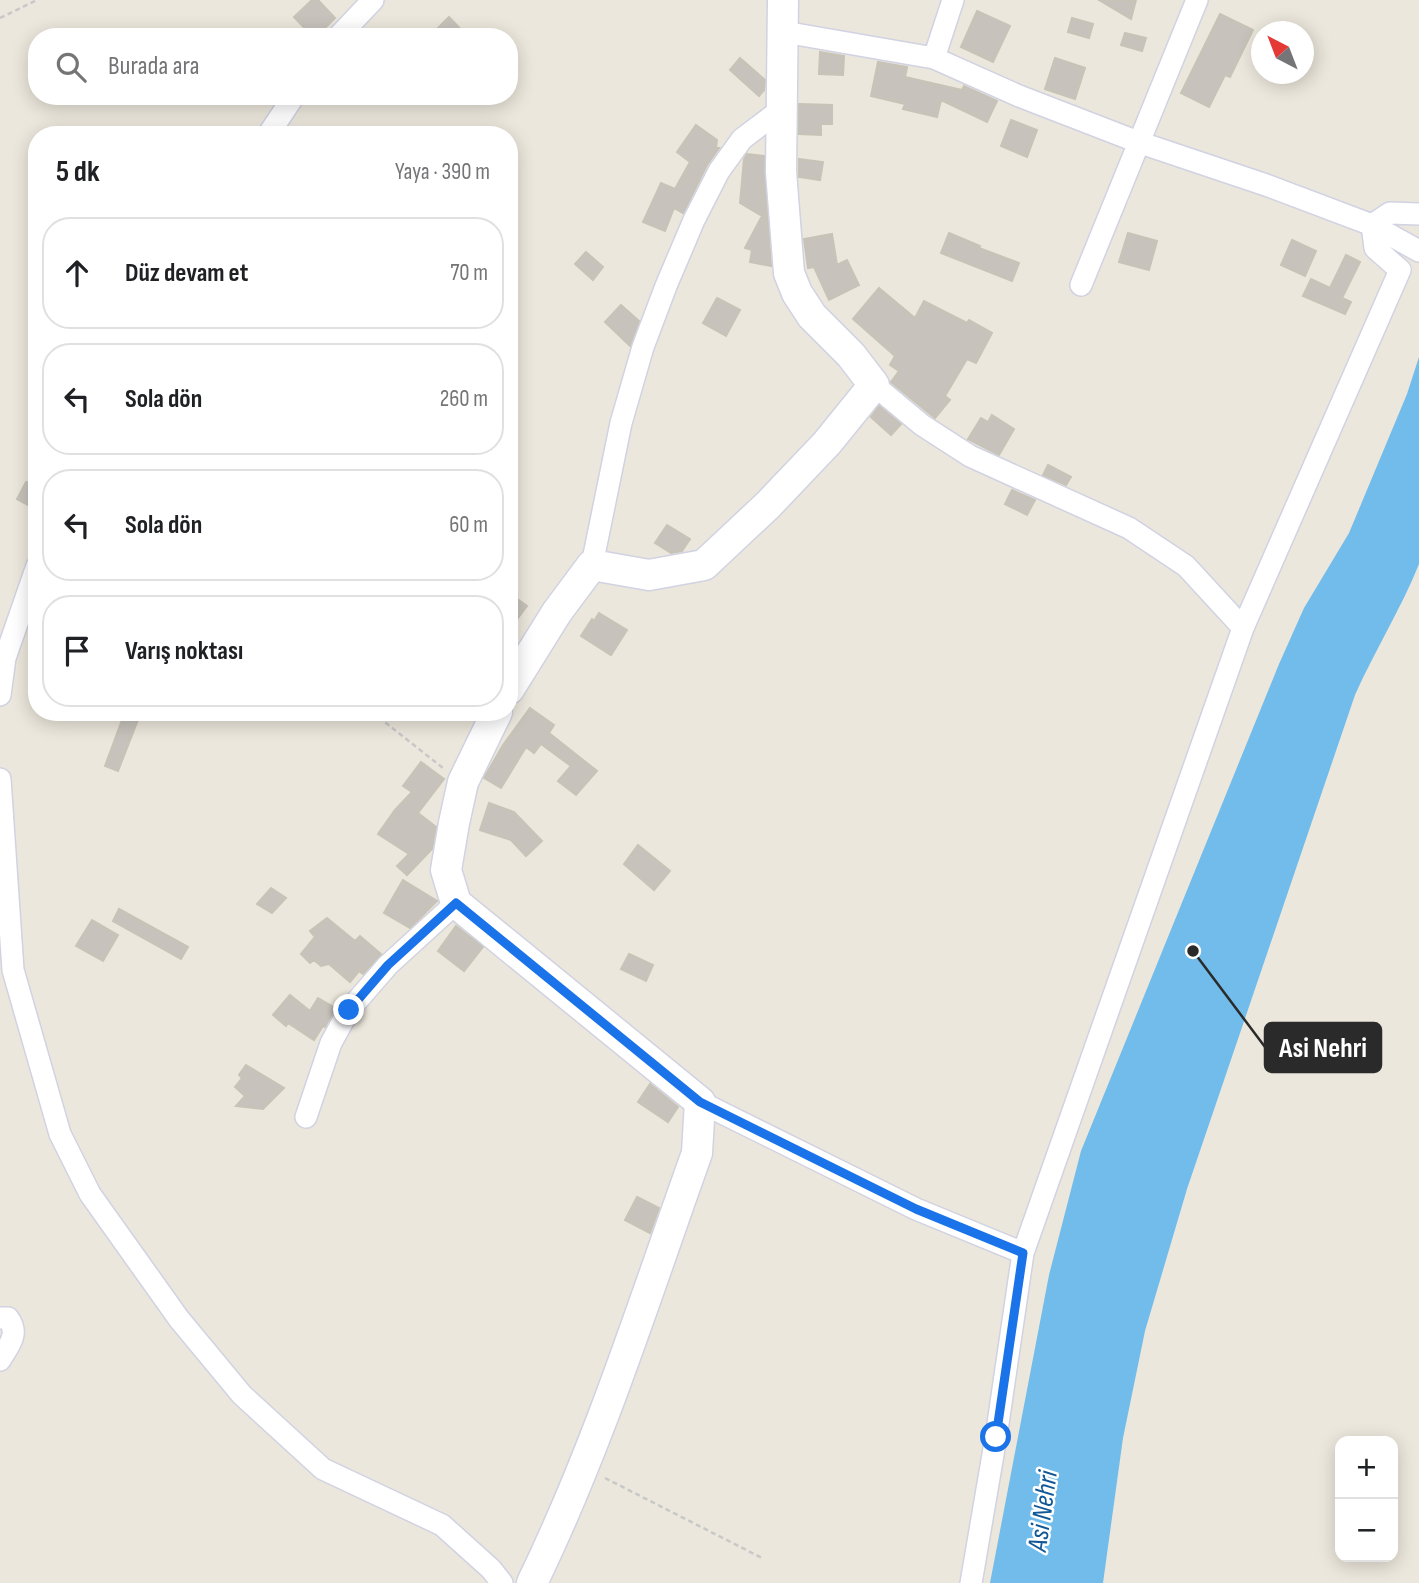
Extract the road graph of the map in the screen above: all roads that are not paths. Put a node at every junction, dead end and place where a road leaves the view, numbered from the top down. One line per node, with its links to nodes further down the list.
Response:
1 (373, 0): 5 (street)
2 (783, 0): 6 (street)
3 (953, 0): 7 (street)
4 (1197, 0): 11 (street)
5 (347, 28)
6 (784, 32): 7 (street); 9 (street)
7 (934, 58): 11 (street)
8 (289, 105): 10 (street)
9 (783, 108): 16 (street); 17 (street)
10 (274, 126)
11 (1138, 142): 13 (street); 15 (street)
12 (1419, 214): 13 (street)
13 (1372, 225): 14 (street); 19 (street)
14 (1419, 251)
15 (1081, 285)
16 (874, 385): 17 (street); 19 (street)
17 (592, 565): 20 (street)
18 (28, 592): 21 (street)
19 (1243, 628): 27 (street)
20 (518, 674)
21 (0, 695)
22 (493, 721): 24 (street)
23 (0, 779): 30 (street)
24 (456, 903): 25 (street); 26 (street)
25 (700, 1102): 27 (street); 31 (street)
26 (306, 1117)
27 (1023, 1253): 32 (street)
28 (0, 1318): 29 (street)
29 (0, 1360)
30 (502, 1583)
31 (532, 1583)
32 (971, 1583)

